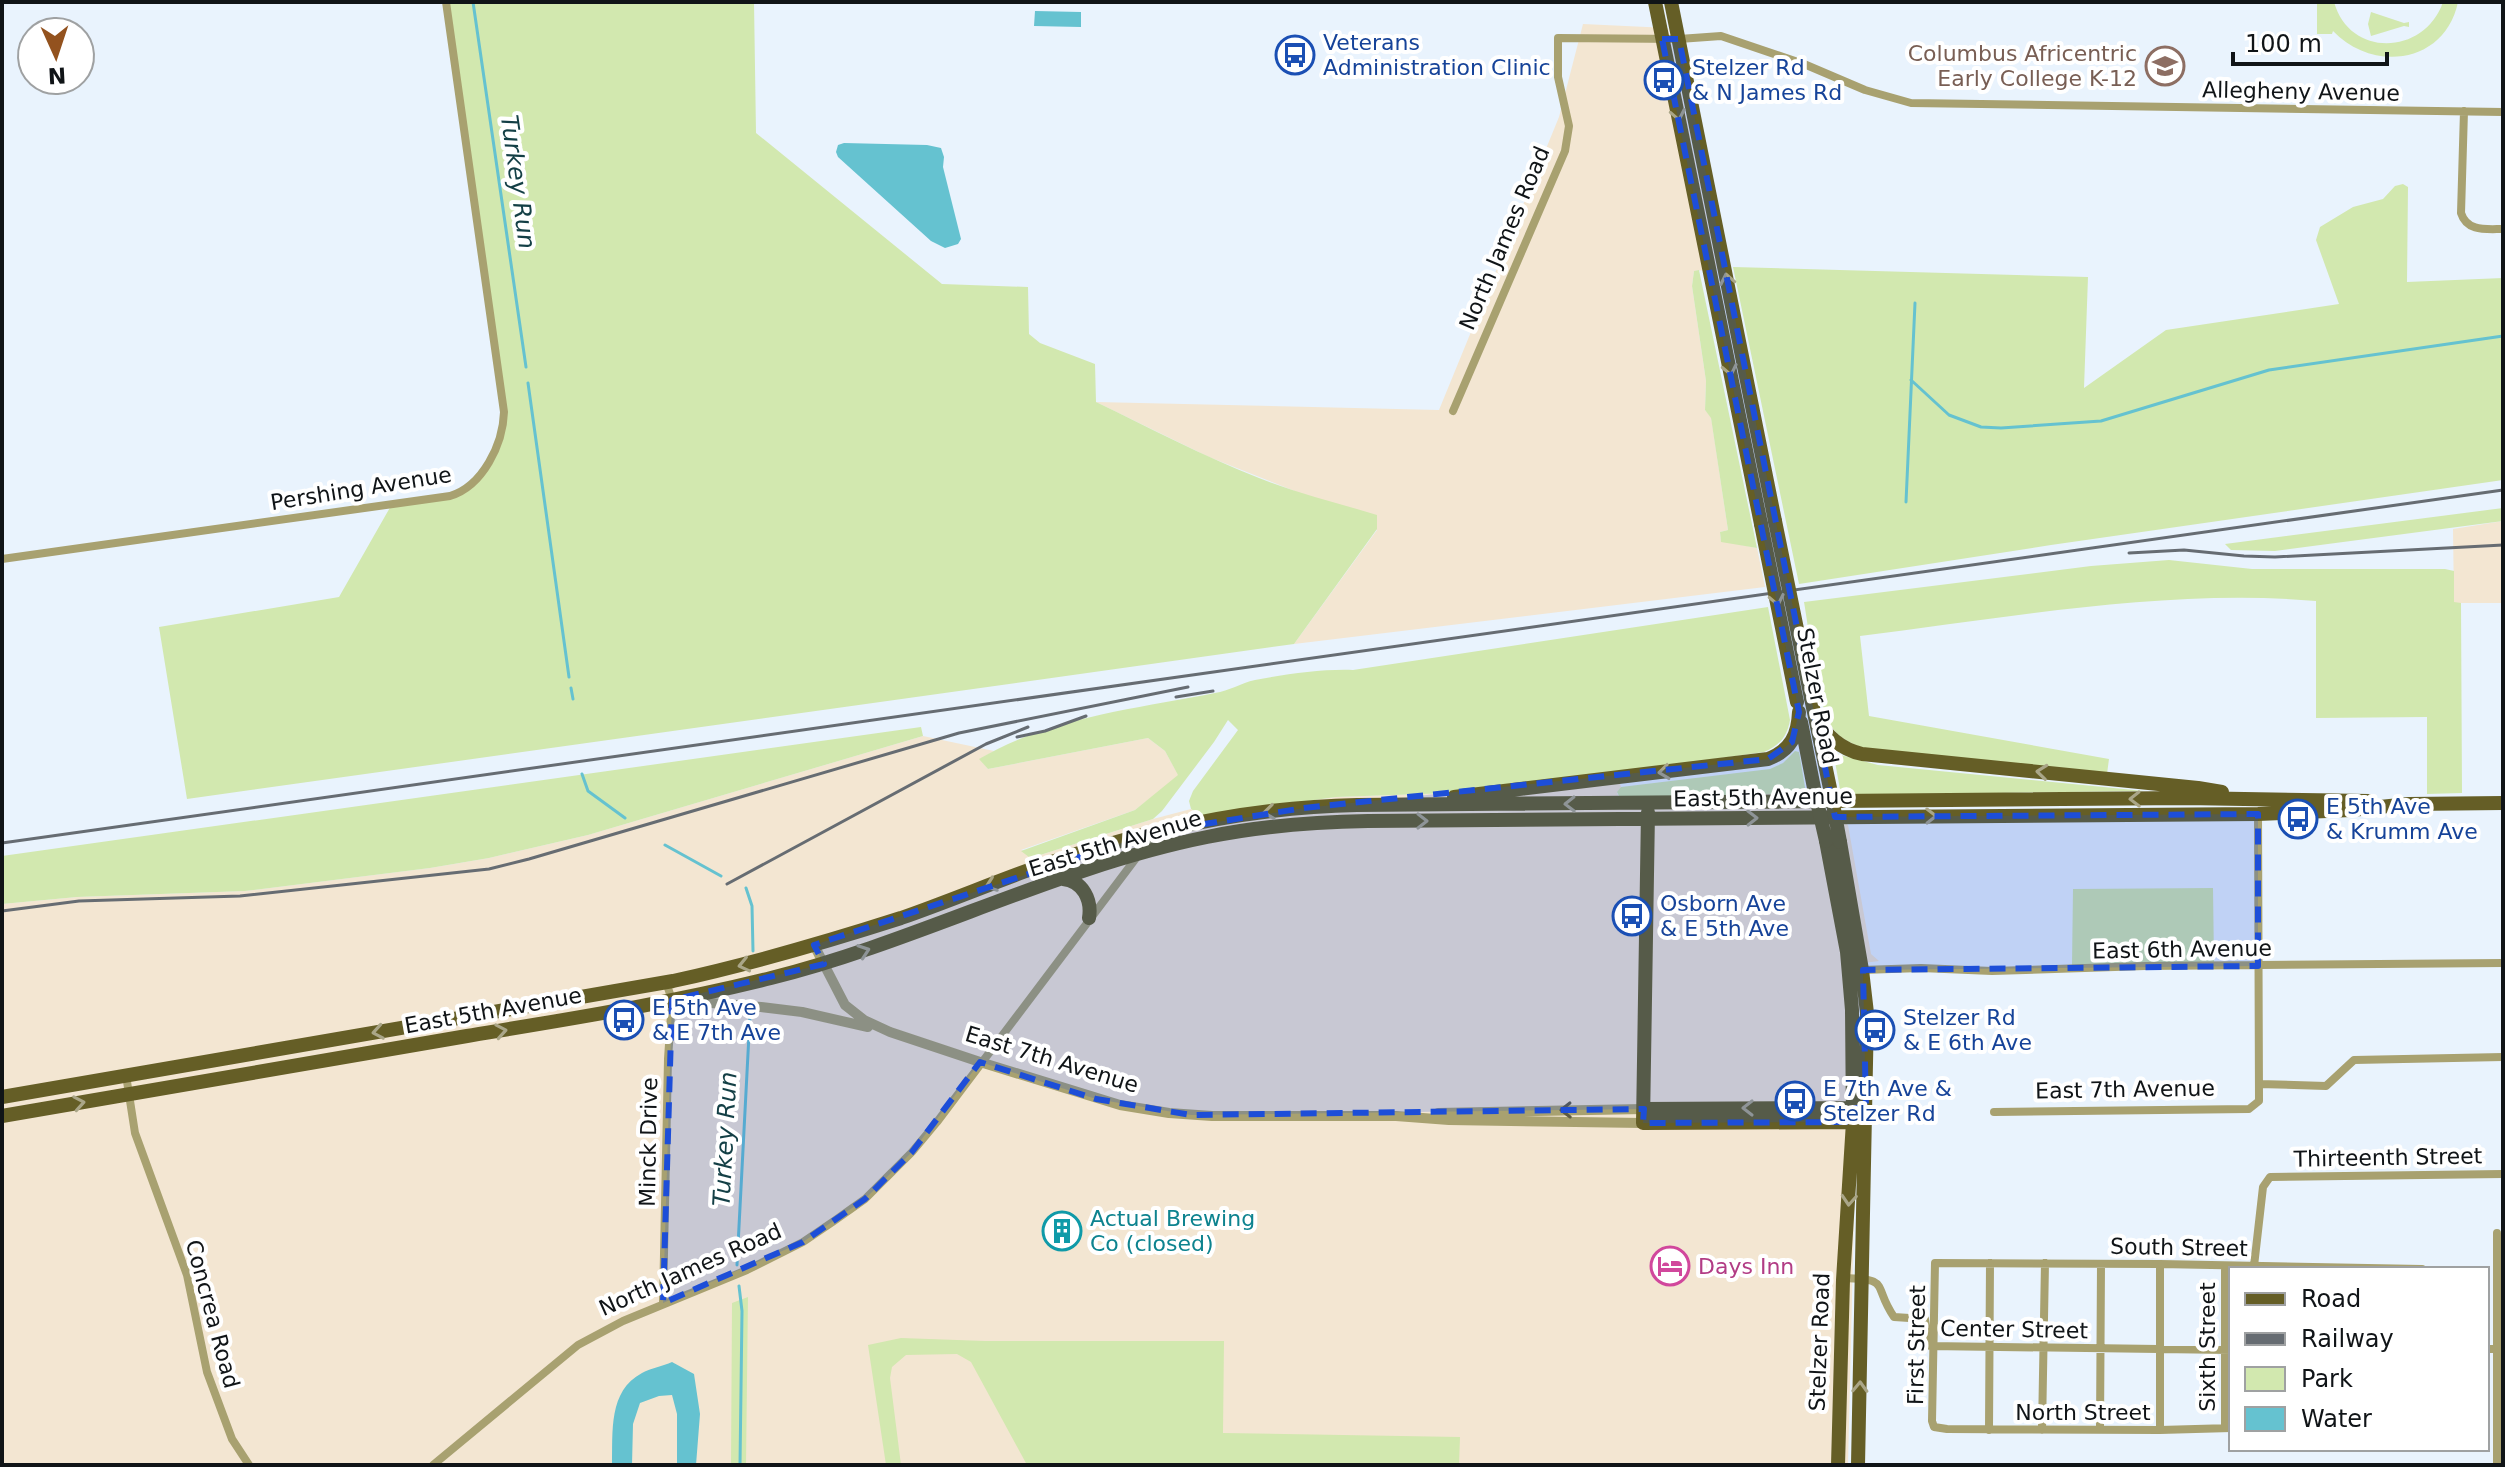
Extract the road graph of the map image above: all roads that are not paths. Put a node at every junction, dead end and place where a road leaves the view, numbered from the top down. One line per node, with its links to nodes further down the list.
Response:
1 (446, 2): 11 (street, Pershing Avenue)
2 (1655, 2): 4 (main road)
3 (1671, 2): 5 (main road)
4 (1662, 39): 5 (street, North James Road); 9 (street, North James Road); 10 (main road, Stelzer Road, one-way to 10)
5 (1679, 39): 6 (street, Allegheny Avenue); 10 (main road, Stelzer Road, one-way to 5)
6 (2464, 111): 7 (street, Allegheny Avenue); 8 (street)
7 (2503, 112)
8 (2503, 229)
9 (1453, 411)
10 (1768, 522): 12 (main road, Stelzer Road, bridge)
11 (2, 559)
12 (1802, 704): 13 (main road, Stelzer Road); 14 (main road, Stelzer Road); 17 (main road, one-way to 17)
13 (1815, 717): 14 (main road, Stelzer Road); 18 (main road, one-way to 13)
14 (1823, 793): 21 (main road, Stelzer Road, bridge)
15 (2503, 803): 18 (main road, East 5th Avenue)
16 (1648, 804): 17 (main road, East 5th Avenue, one-way to 17); 18 (main road, East 5th Avenue, one-way to 16); 19 (main road)
17 (1357, 805): 20 (main road, East 5th Avenue, one-way to 20)
18 (2258, 807): 19 (main road, East 5th Avenue, one-way to 18); 28 (street)
19 (1648, 820): 22 (main road, East 5th Avenue, one-way to 19); 42 (main road)
20 (1155, 832): 22 (street, North James Road); 25 (main road, East 5th Avenue, one-way to 25)
21 (1833, 842): 29 (main road, Stelzer Road); 40 (main road, Stelzer Road)
22 (1138, 854): 23 (main road, East 5th Avenue); 24 (street, North James Road)
23 (1063, 879): 24 (main road); 27 (main road, East 5th Avenue, one-way to 23)
24 (1089, 918): 34 (street, North James Road)
25 (814, 945): 27 (street, East 7th Avenue); 30 (main road, East 5th Avenue, one-way to 30)
26 (2503, 963): 28 (street, East 6th Avenue)
27 (824, 964): 31 (main road, East 5th Avenue); 32 (street, East 7th Avenue)
28 (2258, 966): 29 (street, East 6th Avenue); 36 (street)
29 (1862, 970): 40 (main road, Stelzer Road)
30 (666, 982): 31 (street, Minck Drive); 35 (main road, East 5th Avenue, one-way to 35)
31 (672, 1000): 32 (street, East 7th Avenue); 37 (main road, East 5th Avenue, one-way to 31); 57 (street, Minck Drive)
32 (890, 1032): 34 (street, East 7th Avenue)
33 (2503, 1057): 36 (street)
34 (980, 1062): 42 (street, East 7th Avenue); 57 (street, North James Road)
35 (126, 1075): 37 (street, Concrea Road); 38 (main road, East 5th Avenue)
36 (2259, 1084): 39 (street, East 7th Avenue)
37 (129, 1094): 41 (main road, East 5th Avenue, one-way to 37); 71 (street, Concrea Road)
38 (2, 1097)
39 (1994, 1112)
40 (1860, 1115): 42 (main road, East 7th Avenue, one-way to 42); 43 (main road, East 7th Avenue); 44 (main road, Stelzer Road); 56 (main road, Stelzer Road)
41 (2, 1116)
42 (1644, 1116): 43 (main road, East 7th Avenue)
43 (1794, 1122): 44 (main road)
44 (1852, 1158): 55 (main road, Stelzer Road, one-way to 55)
45 (2503, 1174): 53 (street, Thirteenth Street)
46 (2497, 1233): 63 (street)
47 (1935, 1263): 48 (street, South Street); 58 (street, First Street)
48 (1990, 1263): 49 (street, South Street); 59 (street)
49 (2045, 1263): 50 (street, South Street); 60 (street)
50 (2101, 1264): 51 (street, South Street); 61 (street)
51 (2160, 1264): 52 (street, South Street); 62 (street)
52 (2225, 1266): 53 (street, South Street); 64 (street, Sixth Street)
53 (2254, 1266): 54 (street, South Street)
54 (2272, 1267)
55 (1843, 1278): 56 (street); 73 (main road, Stelzer Road)
56 (1863, 1278): 58 (street, Center Street); 74 (main road, Stelzer Road, one-way to 56)
57 (663, 1303): 72 (street, North James Road)
58 (1934, 1346): 59 (street, Center Street); 65 (street, First Street)
59 (1989, 1346): 60 (street, Center Street); 67 (street)
60 (2044, 1348): 61 (street, Center Street); 68 (street)
61 (2101, 1348): 62 (street, Center Street); 69 (street)
62 (2159, 1349): 64 (street, Center Street); 70 (street)
63 (2496, 1349): 75 (street)
64 (2228, 1350): 66 (street, Sixth Street)
65 (1934, 1427): 67 (street, North Street)
66 (2228, 1428): 70 (street, North Street)
67 (1989, 1430): 68 (street, North Street)
68 (2042, 1430): 69 (street, North Street)
69 (2100, 1430): 70 (street, North Street)
70 (2160, 1430)
71 (249, 1465)
72 (433, 1465)
73 (1838, 1465)
74 (1858, 1465)
75 (2497, 1465)

